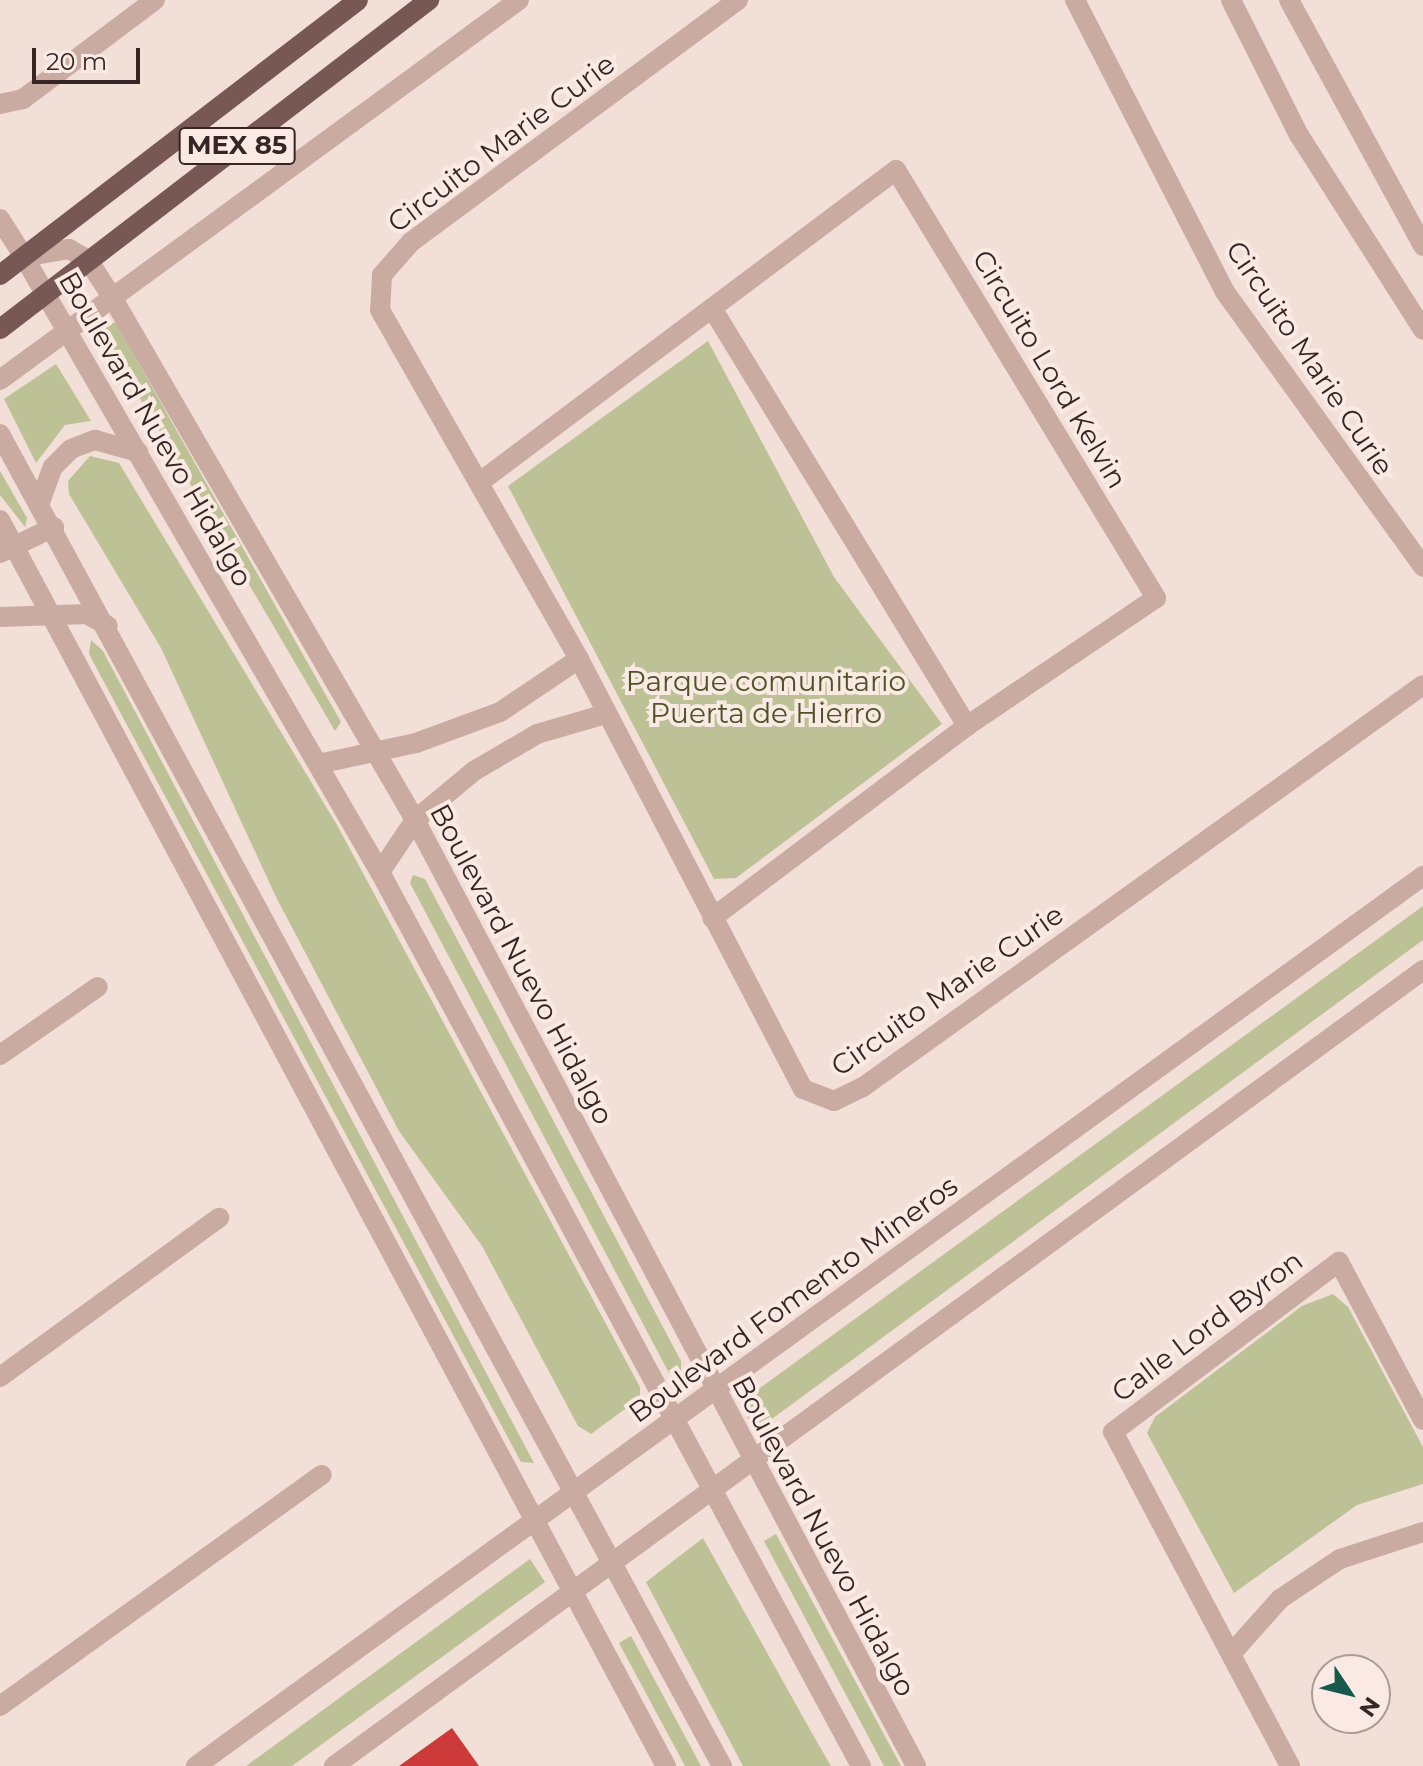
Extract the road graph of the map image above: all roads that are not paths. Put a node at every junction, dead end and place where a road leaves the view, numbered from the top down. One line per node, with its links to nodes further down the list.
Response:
1 (155, 0): 9 (street)
2 (358, 0): 12 (main road, MEX 85)
3 (429, 0): 13 (main road, MEX 85)
4 (519, 0): 16 (street)
5 (738, 0): 24 (street, Circuito Marie Curie)
6 (1075, 0): 29 (street, Circuito Marie Curie)
7 (1231, 0): 20 (street)
8 (1289, 0): 11 (street)
9 (0, 104)
10 (0, 219): 12 (street, Boulevard Nuevo Hidalgo)
11 (1423, 246)
12 (24, 257): 13 (street, Boulevard Nuevo Hidalgo); 14 (main road, MEX 85); 15 (street, Boulevard Nuevo Hidalgo)
13 (88, 260): 15 (main road, MEX 85); 16 (street, Boulevard Nuevo Hidalgo)
14 (0, 275)
15 (44, 292): 18 (main road, MEX 85); 19 (street, Boulevard Nuevo Hidalgo)
16 (112, 297): 19 (street); 37 (street, Boulevard Nuevo Hidalgo)
17 (715, 313): 24 (street, Circuito Lord Kelvin); 36 (street); 36 (street, Circuito Lord Kelvin)
18 (0, 329)
19 (66, 329): 21 (street); 23 (street, Boulevard Nuevo Hidalgo)
20 (1423, 330)
21 (0, 380)
22 (0, 434): 25 (street)
23 (138, 452): 25 (street); 38 (street, Boulevard Nuevo Hidalgo)
24 (480, 482): 33 (street, Circuito Marie Curie)
25 (40, 502): 27 (street)
26 (0, 520): 28 (street)
27 (54, 527): 28 (street); 32 (street)
28 (7, 548): 30 (street)
29 (1423, 567)
30 (51, 613): 31 (street); 32 (street); 55 (street)
31 (0, 617)
32 (111, 627): 53 (street)
33 (579, 659): 35 (street, Circuito Marie Curie); 37 (street)
34 (1423, 685): 42 (street, Circuito Marie Curie)
35 (606, 714): 39 (street); 42 (street, Circuito Marie Curie)
36 (967, 726): 42 (street, Circuito Lord Kelvin)
37 (378, 752): 38 (street); 39 (street, Boulevard Nuevo Hidalgo)
38 (318, 764): 40 (street, Boulevard Nuevo Hidalgo)
39 (415, 820): 40 (street); 48 (street, Boulevard Nuevo Hidalgo)
40 (380, 872): 49 (street, Boulevard Nuevo Hidalgo)
41 (1423, 876): 48 (street, Boulevard Fomento Mineros)
42 (712, 918)
43 (1423, 970): 51 (street)
44 (98, 987): 45 (street)
45 (0, 1055)
46 (219, 1218): 47 (street)
47 (0, 1377)
48 (714, 1391): 49 (street, Boulevard Fomento Mineros); 51 (street, Boulevard Nuevo Hidalgo)
49 (675, 1418): 53 (street, Boulevard Fomento Mineros); 54 (street, Boulevard Nuevo Hidalgo)
50 (1423, 1420): 59 (street, Calle Lord Byron)
51 (751, 1461): 54 (street); 66 (street, Boulevard Nuevo Hidalgo)
52 (322, 1475): 60 (street)
53 (574, 1492): 55 (street, Boulevard Fomento Mineros); 57 (street)
54 (708, 1492): 57 (street); 65 (street, Boulevard Nuevo Hidalgo)
55 (534, 1521): 58 (street); 61 (street, Boulevard Fomento Mineros)
56 (1423, 1532): 59 (street)
57 (614, 1561): 58 (street); 64 (street)
58 (575, 1589): 62 (street); 63 (street)
59 (1231, 1654): 67 (street, Calle Lord Byron)
60 (0, 1706)
61 (196, 1766)
62 (334, 1766)
63 (666, 1766)
64 (722, 1766)
65 (861, 1766)
66 (916, 1766)
67 (1290, 1766)

